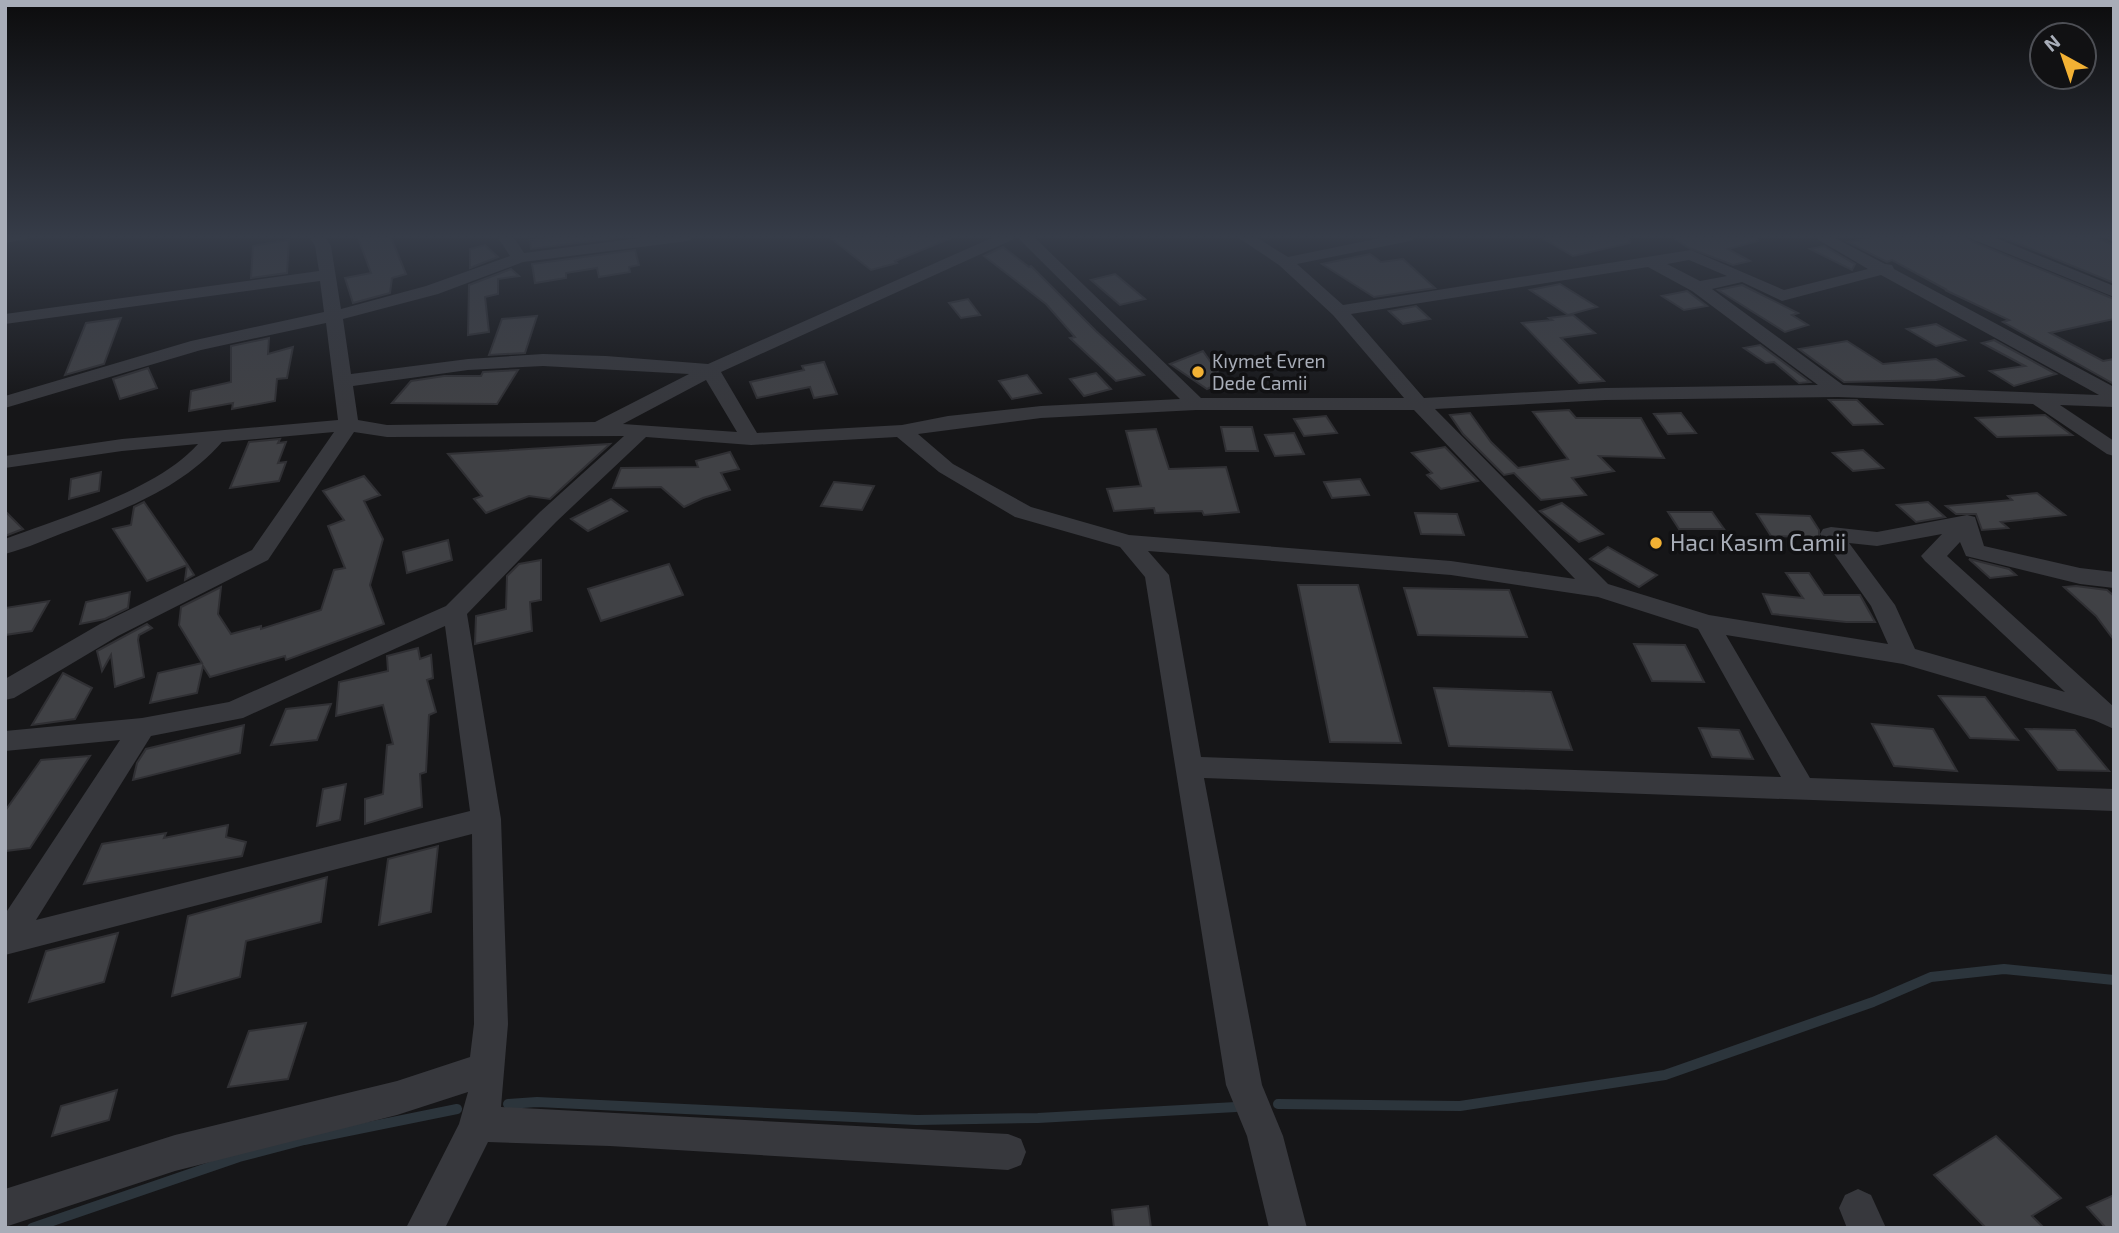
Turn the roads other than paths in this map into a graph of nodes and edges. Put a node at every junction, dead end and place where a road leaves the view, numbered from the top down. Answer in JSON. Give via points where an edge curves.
{"nodes":[{"id":1,"x":192,"y":294,"type":"edge"},
{"id":2,"x":330,"y":294,"type":"edge"},
{"id":3,"x":418,"y":294,"type":"edge"},
{"id":4,"x":880,"y":294,"type":"edge"},
{"id":5,"x":1083,"y":294,"type":"edge"},
{"id":6,"x":1320,"y":294,"type":"edge"},
{"id":7,"x":1450,"y":294,"type":"edge"},
{"id":8,"x":1707,"y":294,"type":"edge"},
{"id":9,"x":1930,"y":294,"type":"edge"},
{"id":10,"x":1339,"y":311,"type":"junction"},
{"id":11,"x":332,"y":315,"type":"junction"},
{"id":12,"x":5,"y":319,"type":"edge"},
{"id":13,"x":710,"y":370,"type":"junction"},
{"id":14,"x":345,"y":381,"type":"junction"},
{"id":15,"x":1838,"y":391,"type":"junction"},
{"id":16,"x":2114,"y":395,"type":"edge"},
{"id":17,"x":2040,"y":400,"type":"junction"},
{"id":18,"x":2114,"y":401,"type":"edge"},
{"id":19,"x":5,"y":402,"type":"edge"},
{"id":20,"x":1196,"y":404,"type":"junction"},
{"id":21,"x":1419,"y":404,"type":"junction"},
{"id":22,"x":349,"y":425,"type":"junction"},
{"id":23,"x":599,"y":428,"type":"junction"},
{"id":24,"x":902,"y":431,"type":"junction"},
{"id":25,"x":639,"y":433,"type":"junction"},
{"id":26,"x":216,"y":437,"type":"junction"},
{"id":27,"x":751,"y":439,"type":"junction"},
{"id":28,"x":2114,"y":450,"type":"edge"},
{"id":29,"x":5,"y":462,"type":"edge"},
{"id":30,"x":1967,"y":522,"type":"junction"},
{"id":31,"x":1128,"y":542,"type":"junction"},
{"id":32,"x":5,"y":547,"type":"edge"},
{"id":33,"x":2114,"y":580,"type":"edge"},
{"id":34,"x":1600,"y":590,"type":"junction"},
{"id":35,"x":455,"y":612,"type":"junction"},
{"id":36,"x":1707,"y":623,"type":"junction"},
{"id":37,"x":1904,"y":655,"type":"junction"},
{"id":38,"x":5,"y":691,"type":"edge"},
{"id":39,"x":2108,"y":716,"type":"edge"},
{"id":40,"x":142,"y":728,"type":"junction"},
{"id":41,"x":5,"y":741,"type":"edge"},
{"id":42,"x":1188,"y":767,"type":"junction"},
{"id":43,"x":1802,"y":789,"type":"junction"},
{"id":44,"x":2114,"y":800,"type":"edge"},
{"id":45,"x":486,"y":819,"type":"junction"},
{"id":46,"x":5,"y":941,"type":"edge"},
{"id":47,"x":487,"y":1078,"type":"junction"},
{"id":48,"x":477,"y":1124,"type":"junction"},
{"id":49,"x":1008,"y":1152,"type":"dead end"},
{"id":50,"x":5,"y":1208,"type":"edge"},
{"id":51,"x":425,"y":1228,"type":"edge"},
{"id":52,"x":1288,"y":1228,"type":"edge"}],
"edges":[{"from":1,"to":12,"type":"street"},
{"from":2,"to":11,"type":"street"},
{"from":3,"to":11,"type":"street"},
{"from":4,"to":13,"type":"street"},
{"from":5,"to":20,"type":"street"},
{"from":6,"to":10,"type":"street"},
{"from":7,"to":10,"type":"street"},
{"from":8,"to":15,"type":"street"},
{"from":9,"to":16,"type":"street"},
{"from":10,"to":21,"type":"street"},
{"from":11,"to":14,"type":"street"},
{"from":11,"to":19,"type":"street","via":[[197,345]]},
{"from":13,"to":14,"type":"street","via":[[543,360]]},
{"from":13,"to":23,"type":"street"},
{"from":13,"to":27,"type":"street"},
{"from":14,"to":22,"type":"street"},
{"from":15,"to":17,"type":"street"},
{"from":15,"to":21,"type":"street","via":[[1605,394]]},
{"from":17,"to":18,"type":"street"},
{"from":17,"to":28,"type":"street"},
{"from":20,"to":21,"type":"street"},
{"from":20,"to":24,"type":"street","via":[[1041,412]]},
{"from":21,"to":34,"type":"street"},
{"from":22,"to":23,"type":"street","via":[[387,431]]},
{"from":22,"to":26,"type":"street"},
{"from":22,"to":38,"type":"street","via":[[260,555],[109,630]]},
{"from":23,"to":25,"type":"street"},
{"from":24,"to":27,"type":"street"},
{"from":24,"to":31,"type":"street","via":[[946,468],[1023,512]]},
{"from":25,"to":27,"type":"street"},
{"from":25,"to":35,"type":"street"},
{"from":26,"to":29,"type":"street"},
{"from":26,"to":32,"type":"street","via":[[207,450],[155,486]]},
{"from":30,"to":33,"type":"street","via":[[1974,551]]},
{"from":30,"to":37,"type":"street","via":[[1877,539],[1831,534],[1885,604]]},
{"from":30,"to":39,"type":"street","via":[[1933,556]]},
{"from":31,"to":34,"type":"street","via":[[1451,568]]},
{"from":31,"to":42,"type":"street","via":[[1157,575]]},
{"from":34,"to":36,"type":"street"},
{"from":35,"to":40,"type":"street","via":[[234,711]]},
{"from":35,"to":45,"type":"street"},
{"from":36,"to":37,"type":"street"},
{"from":36,"to":43,"type":"street"},
{"from":37,"to":39,"type":"street"},
{"from":40,"to":41,"type":"street"},
{"from":40,"to":46,"type":"street"},
{"from":42,"to":43,"type":"street"},
{"from":42,"to":52,"type":"street","via":[[1244,1085],[1265,1136]]},
{"from":43,"to":44,"type":"street"},
{"from":45,"to":46,"type":"street"},
{"from":45,"to":47,"type":"street","via":[[491,1024]]},
{"from":47,"to":48,"type":"street"},
{"from":47,"to":50,"type":"street","via":[[176,1153]]},
{"from":48,"to":49,"type":"street","via":[[597,1126]]},
{"from":48,"to":51,"type":"street"}]}
